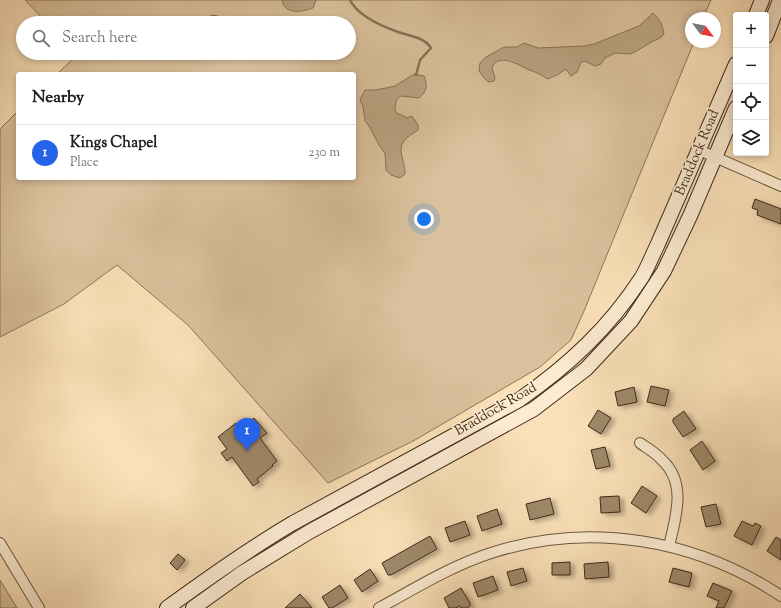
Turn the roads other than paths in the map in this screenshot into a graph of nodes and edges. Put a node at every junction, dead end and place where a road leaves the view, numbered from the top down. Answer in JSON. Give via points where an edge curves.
{"nodes":[{"id":1,"x":762,"y":0,"type":"edge"},
{"id":2,"x":780,"y":0,"type":"edge"},
{"id":3,"x":757,"y":12,"type":"edge"},
{"id":4,"x":769,"y":28,"type":"edge"},
{"id":5,"x":733,"y":71,"type":"edge"},
{"id":6,"x":733,"y":115,"type":"edge"},
{"id":7,"x":699,"y":150,"type":"junction"},
{"id":8,"x":716,"y":157,"type":"junction"},
{"id":9,"x":781,"y":186,"type":"edge"},
{"id":10,"x":640,"y":443,"type":"dead end"},
{"id":11,"x":0,"y":543,"type":"edge"},
{"id":12,"x":668,"y":546,"type":"junction"},
{"id":13,"x":781,"y":596,"type":"edge"},
{"id":14,"x":39,"y":608,"type":"edge"},
{"id":15,"x":167,"y":608,"type":"edge"},
{"id":16,"x":193,"y":608,"type":"edge"},
{"id":17,"x":380,"y":608,"type":"edge"}],
"edges":[{"from":1,"to":3,"type":"main road"},
{"from":2,"to":4,"type":"main road"},
{"from":5,"to":7,"type":"main road","name":"Braddock Road"},
{"from":6,"to":8,"type":"main road","name":"Braddock Road"},
{"from":7,"to":8,"type":"street"},
{"from":7,"to":15,"type":"main road","name":"Braddock Road","via":[[643,275],[617,312],[577,355],[519,400],[264,540]]},
{"from":8,"to":9,"type":"street"},
{"from":8,"to":16,"type":"main road","name":"Braddock Road","via":[[677,247],[651,293],[631,321],[586,369],[534,408],[309,532],[242,573]]},
{"from":10,"to":12,"type":"street","via":[[664,461],[676,483],[678,505]]},
{"from":11,"to":14,"type":"street"},
{"from":12,"to":13,"type":"street","via":[[721,563]]},
{"from":12,"to":17,"type":"street","via":[[638,540],[596,537],[524,544],[459,565]]}]}
